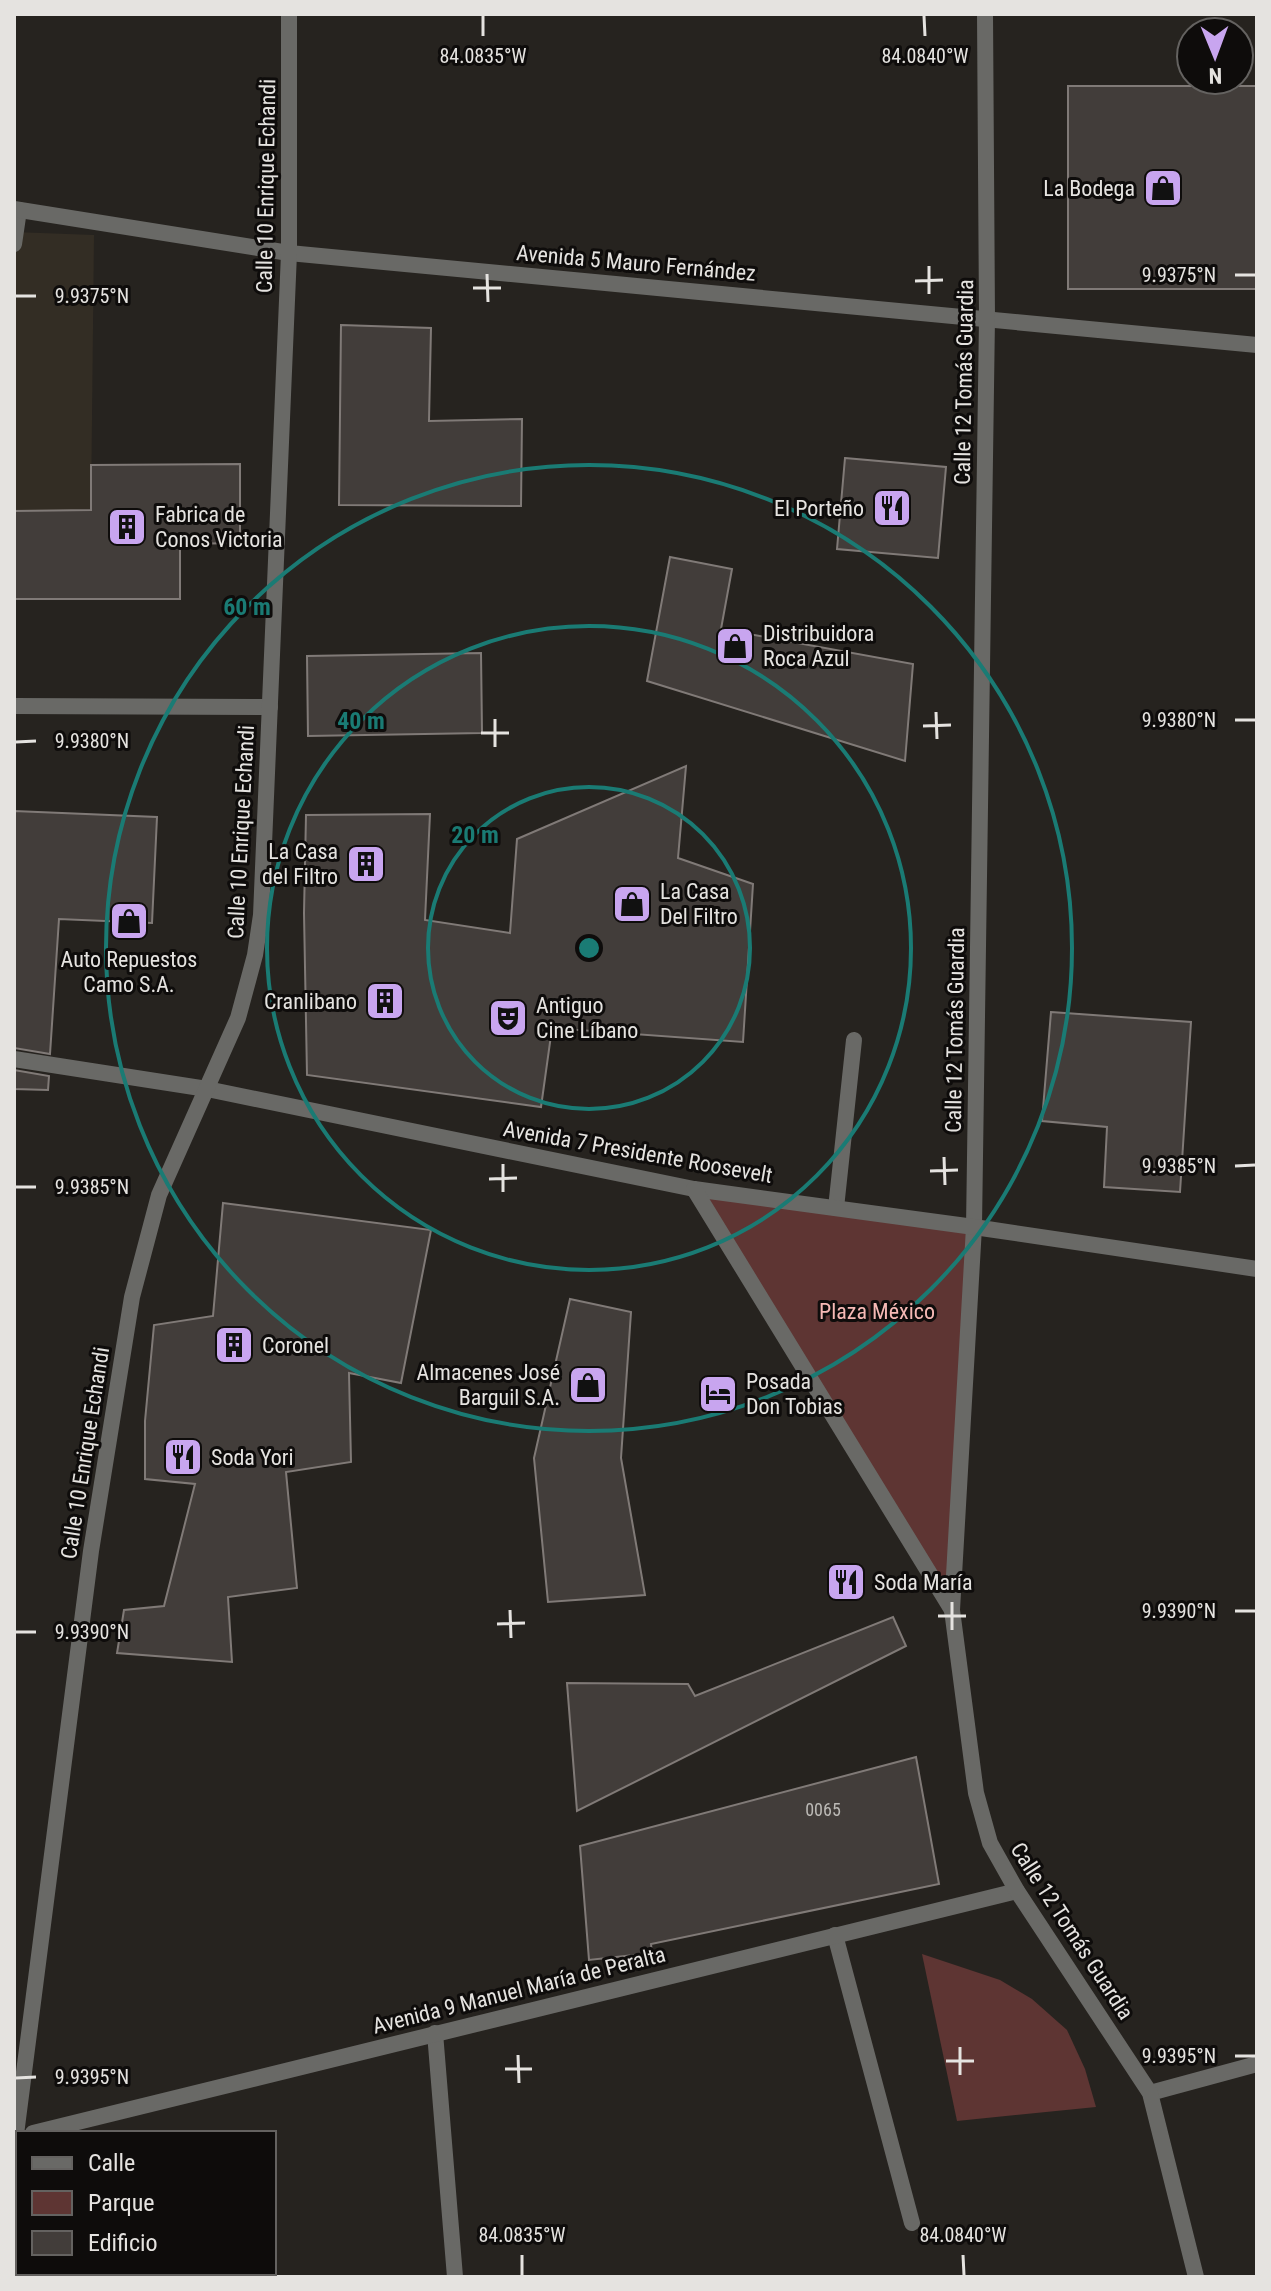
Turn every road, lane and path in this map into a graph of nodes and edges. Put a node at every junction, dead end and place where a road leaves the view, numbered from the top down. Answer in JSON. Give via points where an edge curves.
{"nodes":[{"id":1,"x":289,"y":14,"type":"edge"},
{"id":2,"x":985,"y":14,"type":"edge"},
{"id":3,"x":16,"y":209,"type":"edge"},
{"id":4,"x":14,"y":244,"type":"edge"},
{"id":5,"x":289,"y":253,"type":"junction"},
{"id":6,"x":987,"y":318,"type":"junction"},
{"id":7,"x":1257,"y":345,"type":"edge"},
{"id":8,"x":14,"y":706,"type":"edge"},
{"id":9,"x":270,"y":707,"type":"junction"},
{"id":10,"x":854,"y":1040,"type":"dead end"},
{"id":11,"x":14,"y":1059,"type":"edge"},
{"id":12,"x":207,"y":1089,"type":"junction"},
{"id":13,"x":694,"y":1189,"type":"junction"},
{"id":14,"x":836,"y":1208,"type":"junction"},
{"id":15,"x":974,"y":1227,"type":"junction"},
{"id":16,"x":1257,"y":1269,"type":"edge"},
{"id":17,"x":952,"y":1610,"type":"junction"},
{"id":18,"x":1017,"y":1891,"type":"junction"},
{"id":19,"x":835,"y":1935,"type":"junction"},
{"id":20,"x":435,"y":2033,"type":"junction"},
{"id":21,"x":1257,"y":2064,"type":"edge"},
{"id":22,"x":1150,"y":2093,"type":"junction"},
{"id":23,"x":17,"y":2131,"type":"edge"},
{"id":24,"x":41,"y":2131,"type":"edge"},
{"id":25,"x":912,"y":2223,"type":"dead end"},
{"id":26,"x":455,"y":2277,"type":"edge"},
{"id":27,"x":1196,"y":2277,"type":"edge"}],
"edges":[{"from":1,"to":5,"type":"street","name":"Calle 10 Enrique Echandi"},
{"from":2,"to":6,"type":"street","name":"Calle 12 Tomás Guardia"},
{"from":3,"to":4,"type":"street"},
{"from":3,"to":5,"type":"street","name":"Avenida 5 Mauro Fernández"},
{"from":5,"to":6,"type":"street","name":"Avenida 5 Mauro Fernández"},
{"from":5,"to":9,"type":"street","name":"Calle 10 Enrique Echandi"},
{"from":6,"to":7,"type":"street","name":"Avenida 5 Mauro Fernández"},
{"from":6,"to":15,"type":"street","name":"Calle 12 Tomás Guardia"},
{"from":8,"to":9,"type":"street"},
{"from":9,"to":12,"type":"street","name":"Calle 10 Enrique Echandi","via":[[255,955],[238,1018]]},
{"from":10,"to":14,"type":"street"},
{"from":11,"to":12,"type":"street","name":"Avenida 7 Presidente Roosevelt"},
{"from":12,"to":13,"type":"street","name":"Avenida 7 Presidente Roosevelt"},
{"from":12,"to":23,"type":"street","name":"Calle 10 Enrique Echandi","via":[[159,1195],[132,1297],[91,1551]]},
{"from":13,"to":14,"type":"street","name":"Avenida 7 Presidente Roosevelt"},
{"from":13,"to":17,"type":"street"},
{"from":14,"to":15,"type":"street","name":"Avenida 7 Presidente Roosevelt"},
{"from":15,"to":16,"type":"street","name":"Avenida 7 Presidente Roosevelt"},
{"from":15,"to":17,"type":"street","name":"Calle 12 Tomás Guardia"},
{"from":17,"to":18,"type":"street","name":"Calle 12 Tomás Guardia","via":[[976,1793],[990,1843]]},
{"from":18,"to":19,"type":"street","name":"Avenida 9 Manuel María de Peralta"},
{"from":18,"to":22,"type":"street","name":"Calle 12 Tomás Guardia"},
{"from":19,"to":20,"type":"street","name":"Avenida 9 Manuel María de Peralta"},
{"from":19,"to":25,"type":"street"},
{"from":20,"to":24,"type":"street","name":"Avenida 9 Manuel María de Peralta"},
{"from":20,"to":26,"type":"street"},
{"from":21,"to":22,"type":"street"},
{"from":22,"to":27,"type":"street","name":"Calle 12 Tomás Guardia"}]}
